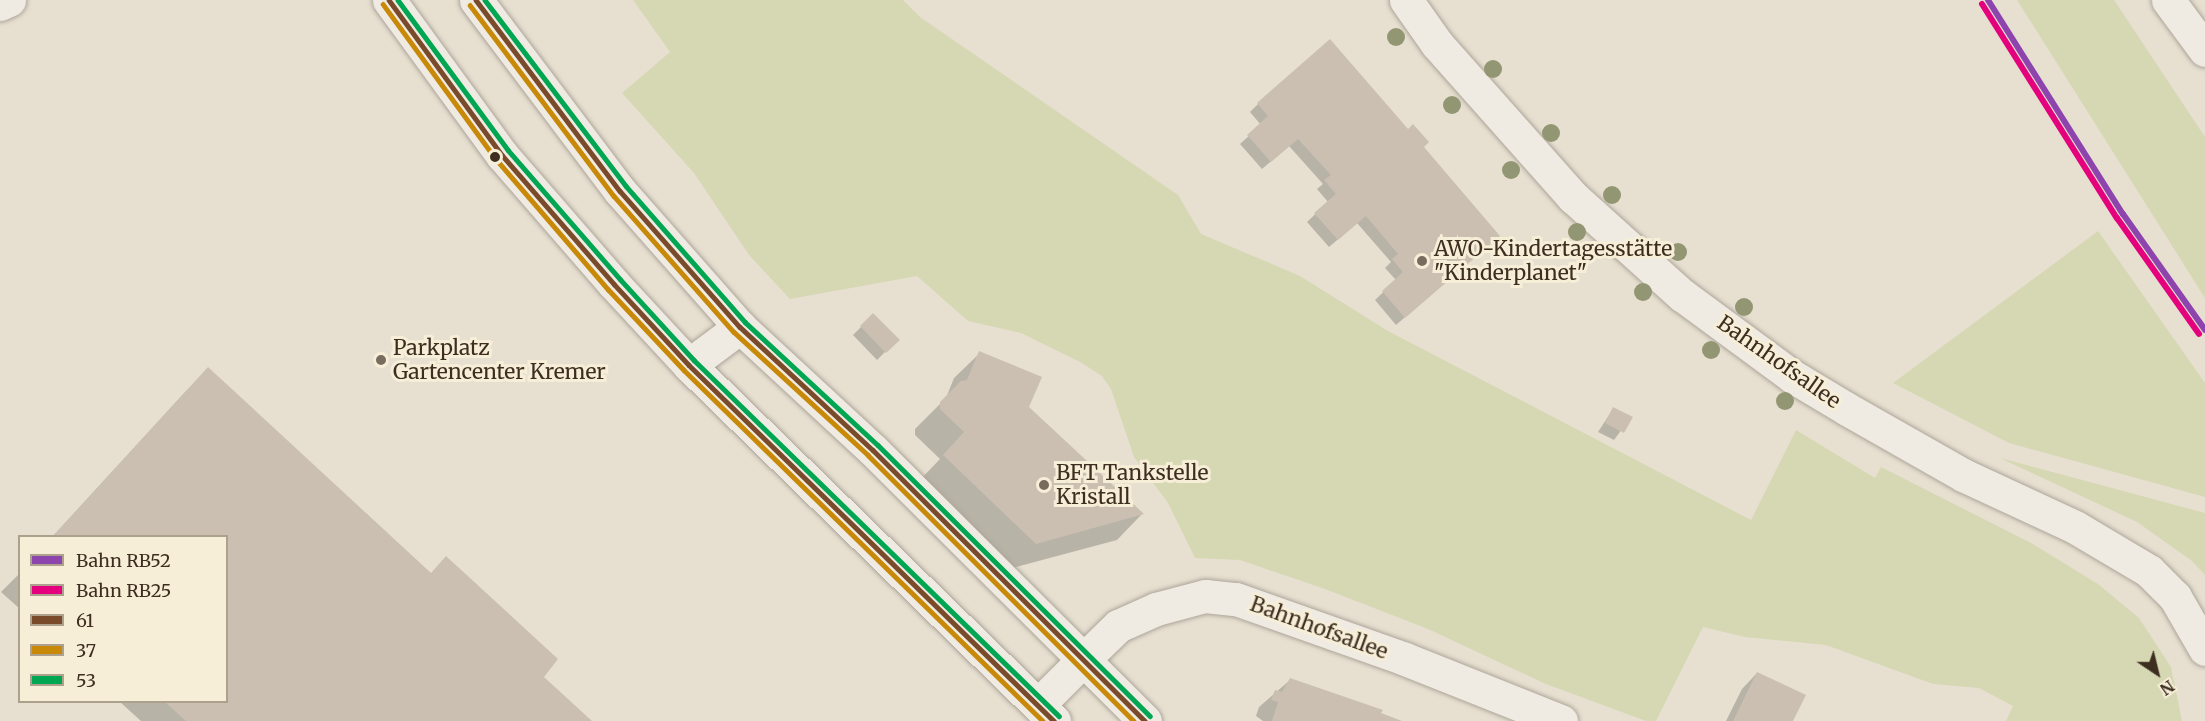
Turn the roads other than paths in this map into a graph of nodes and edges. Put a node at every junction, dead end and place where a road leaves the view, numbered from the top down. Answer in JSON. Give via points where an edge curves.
{"nodes":[{"id":1,"x":9,"y":0,"type":"edge"},
{"id":2,"x":389,"y":0,"type":"edge"},
{"id":3,"x":476,"y":0,"type":"edge"},
{"id":4,"x":1406,"y":0,"type":"edge"},
{"id":5,"x":2168,"y":0,"type":"edge"},
{"id":6,"x":0,"y":4,"type":"edge"},
{"id":7,"x":2205,"y":50,"type":"edge"},
{"id":8,"x":740,"y":327,"type":"junction"},
{"id":9,"x":689,"y":365,"type":"junction"},
{"id":10,"x":2205,"y":649,"type":"edge"},
{"id":11,"x":1083,"y":660,"type":"junction"},
{"id":12,"x":1047,"y":713,"type":"edge"},
{"id":13,"x":1145,"y":721,"type":"edge"},
{"id":14,"x":1561,"y":721,"type":"edge"}],
"edges":[{"from":1,"to":6,"type":"main road"},
{"from":2,"to":9,"type":"main road","via":[[502,155]]},
{"from":3,"to":8,"type":"main road","via":[[620,191]]},
{"from":4,"to":10,"type":"main road","name":"Bahnhofsallee","via":[[1437,44],[1573,197],[1682,295],[1792,376],[1847,410],[1963,475],[2075,527],[2149,571],[2175,597]]},
{"from":5,"to":7,"type":"main road"},
{"from":8,"to":9,"type":"main road"},
{"from":8,"to":11,"type":"main road","via":[[873,450]]},
{"from":9,"to":12,"type":"main road"},
{"from":11,"to":12,"type":"main road","name":"Bahnhofsallee"},
{"from":11,"to":13,"type":"main road"},
{"from":11,"to":14,"type":"main road","name":"Bahnhofsallee","via":[[1118,626],[1156,609],[1205,596],[1236,598]]}]}
